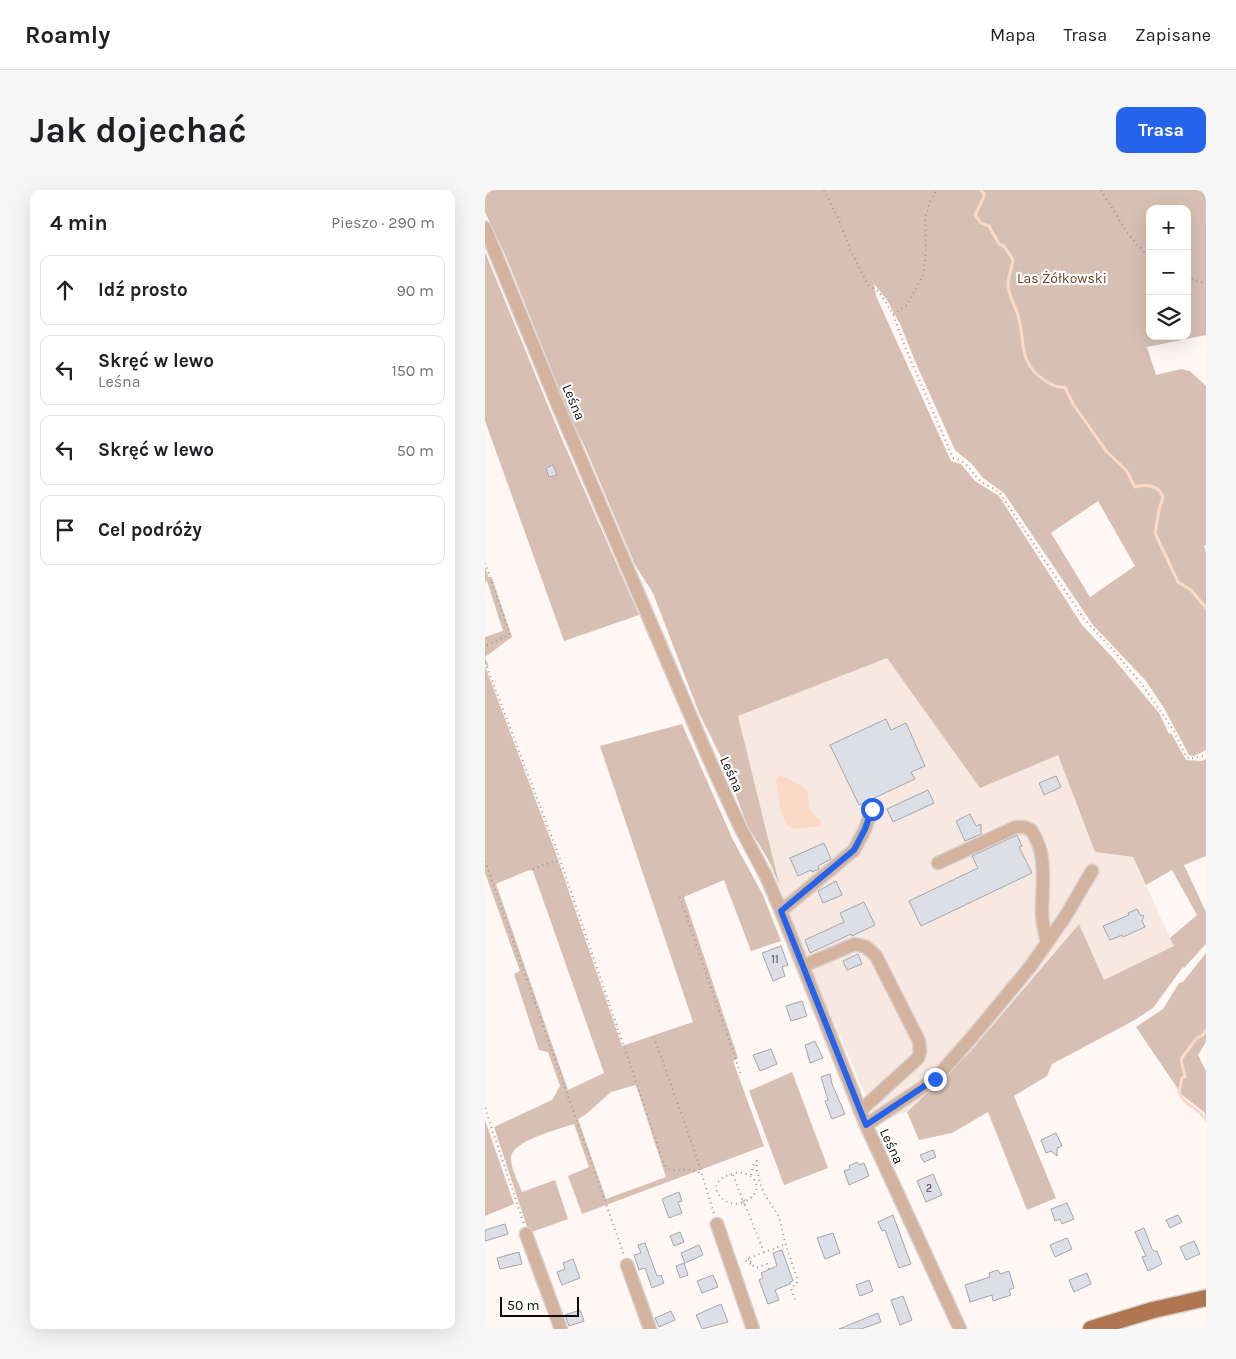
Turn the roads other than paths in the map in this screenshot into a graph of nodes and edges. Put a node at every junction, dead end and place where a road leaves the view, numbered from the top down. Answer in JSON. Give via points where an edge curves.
{"nodes":[{"id":1,"x":485,"y":228,"type":"edge"},
{"id":2,"x":872,"y":809,"type":"dead end"},
{"id":3,"x":938,"y":863,"type":"dead end"},
{"id":4,"x":1092,"y":871,"type":"dead end"},
{"id":5,"x":781,"y":911,"type":"junction"},
{"id":6,"x":1047,"y":943,"type":"junction"},
{"id":7,"x":803,"y":966,"type":"junction"},
{"id":8,"x":860,"y":1111,"type":"junction"},
{"id":9,"x":866,"y":1125,"type":"junction"},
{"id":10,"x":717,"y":1224,"type":"road end"},
{"id":11,"x":526,"y":1234,"type":"road end"},
{"id":12,"x":627,"y":1265,"type":"road end"},
{"id":13,"x":1206,"y":1298,"type":"edge"},
{"id":14,"x":561,"y":1329,"type":"edge"},
{"id":15,"x":650,"y":1329,"type":"edge"},
{"id":16,"x":753,"y":1329,"type":"edge"},
{"id":17,"x":960,"y":1329,"type":"edge"},
{"id":18,"x":1091,"y":1329,"type":"edge"}],
"edges":[{"from":1,"to":5,"type":"street","name":"Leśna","via":[[709,759]]},
{"from":2,"to":5,"type":"street","via":[[854,850]]},
{"from":3,"to":6,"type":"street","via":[[1016,827],[1031,830],[1043,862],[1042,915]]},
{"from":4,"to":6,"type":"street"},
{"from":5,"to":7,"type":"street","name":"Leśna"},
{"from":6,"to":9,"type":"street","via":[[935,1079]]},
{"from":7,"to":8,"type":"street","name":"Leśna"},
{"from":7,"to":8,"type":"street","via":[[855,944],[865,946],[883,966],[919,1041],[918,1058]]},
{"from":8,"to":9,"type":"street","name":"Leśna"},
{"from":9,"to":17,"type":"street","name":"Leśna"},
{"from":10,"to":16,"type":"street"},
{"from":11,"to":14,"type":"street"},
{"from":12,"to":15,"type":"street"},
{"from":13,"to":18,"type":"main road"}]}
